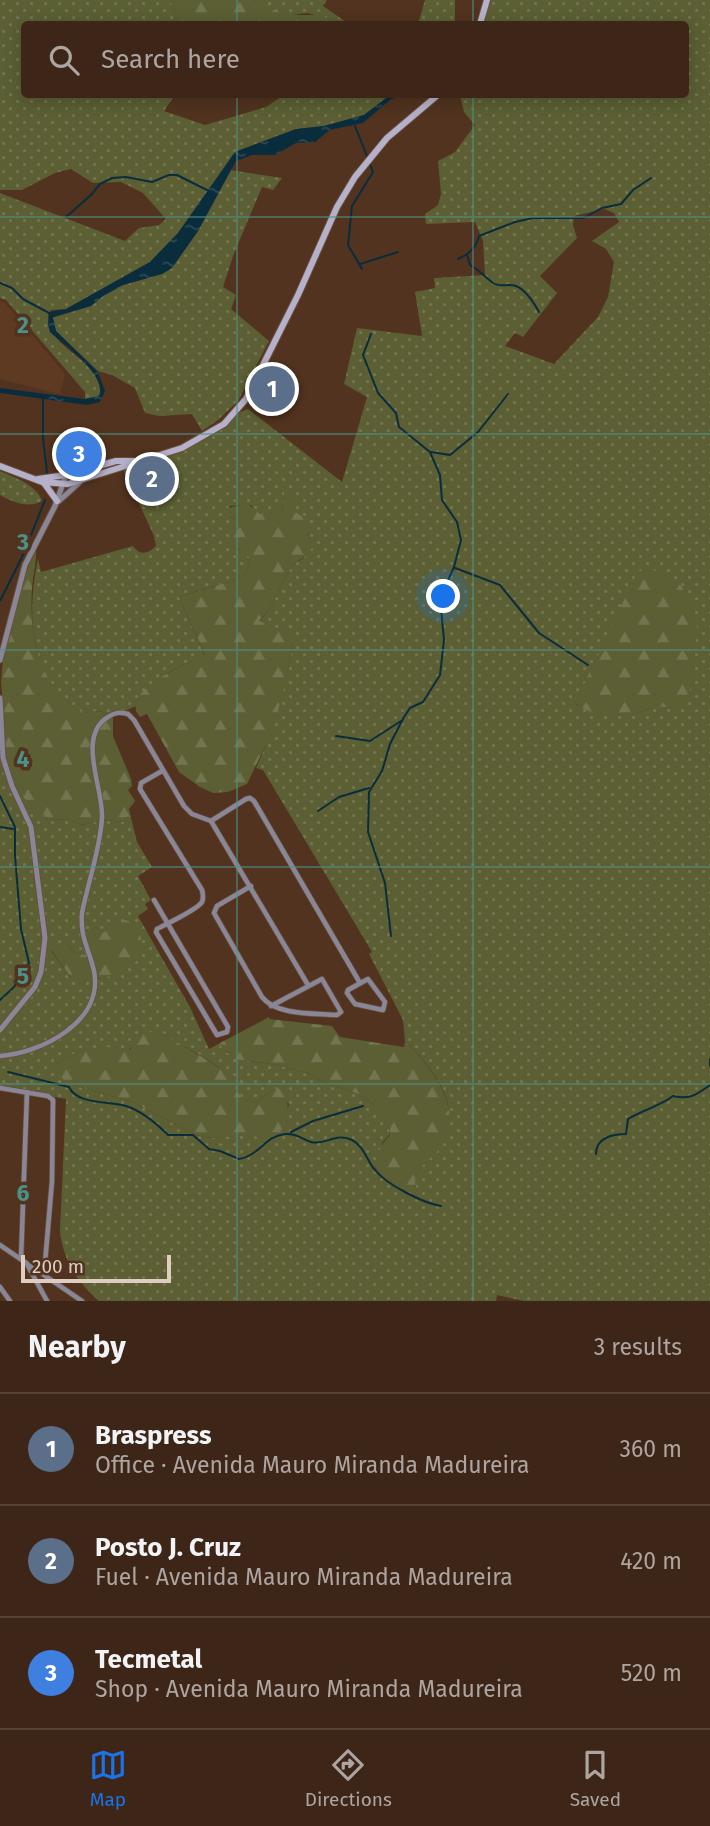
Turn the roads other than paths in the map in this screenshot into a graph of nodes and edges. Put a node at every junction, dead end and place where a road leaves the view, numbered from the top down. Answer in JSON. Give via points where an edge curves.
{"nodes":[{"id":1,"x":487,"y":0,"type":"edge"},
{"id":2,"x":481,"y":21,"type":"edge"},
{"id":3,"x":434,"y":98,"type":"edge"},
{"id":4,"x":134,"y":461,"type":"junction"},
{"id":5,"x":0,"y":466,"type":"edge"},
{"id":6,"x":66,"y":475,"type":"junction"},
{"id":7,"x":84,"y":479,"type":"junction"},
{"id":8,"x":39,"y":481,"type":"junction"},
{"id":9,"x":64,"y":484,"type":"junction"},
{"id":10,"x":56,"y":503,"type":"junction"},
{"id":11,"x":0,"y":660,"type":"edge"},
{"id":12,"x":0,"y":698,"type":"edge"},
{"id":13,"x":162,"y":771,"type":"junction"},
{"id":14,"x":211,"y":821,"type":"junction"},
{"id":15,"x":251,"y":886,"type":"junction"},
{"id":16,"x":154,"y":900,"type":"dead end"},
{"id":17,"x":167,"y":923,"type":"junction"},
{"id":18,"x":360,"y":983,"type":"junction"},
{"id":19,"x":308,"y":985,"type":"junction"},
{"id":20,"x":271,"y":1006,"type":"junction"},
{"id":21,"x":0,"y":1030,"type":"edge"},
{"id":22,"x":0,"y":1056,"type":"edge"},
{"id":23,"x":0,"y":1087,"type":"edge"},
{"id":24,"x":27,"y":1092,"type":"junction"},
{"id":25,"x":0,"y":1245,"type":"edge"},
{"id":26,"x":21,"y":1259,"type":"junction"},
{"id":27,"x":27,"y":1265,"type":"junction"},
{"id":28,"x":44,"y":1275,"type":"junction"},
{"id":29,"x":0,"y":1287,"type":"edge"},
{"id":30,"x":10,"y":1301,"type":"edge"},
{"id":31,"x":47,"y":1301,"type":"edge"},
{"id":32,"x":82,"y":1301,"type":"edge"}],
"edges":[{"from":1,"to":2,"type":"main road"},
{"from":3,"to":4,"type":"main road","via":[[387,138],[355,177],[270,354],[236,412],[182,448]]},
{"from":4,"to":6,"type":"main road","via":[[106,463]]},
{"from":4,"to":7,"type":"main road"},
{"from":5,"to":8,"type":"main road"},
{"from":6,"to":8,"type":"main road"},
{"from":6,"to":9,"type":"street"},
{"from":7,"to":9,"type":"main road"},
{"from":7,"to":10,"type":"street"},
{"from":8,"to":9,"type":"main road"},
{"from":8,"to":10,"type":"main road"},
{"from":9,"to":10,"type":"street"},
{"from":10,"to":11,"type":"street","via":[[27,557]]},
{"from":12,"to":21,"type":"street","via":[[3,758],[32,827],[45,938],[35,986]]},
{"from":13,"to":14,"type":"street","via":[[184,806]]},
{"from":13,"to":17,"type":"street","via":[[141,783],[140,789],[203,896],[200,904]]},
{"from":13,"to":22,"type":"street","via":[[128,714],[114,713],[104,719],[92,749],[102,817],[81,929],[94,972],[91,999],[85,1013],[58,1037],[26,1052]]},
{"from":14,"to":15,"type":"street"},
{"from":14,"to":18,"type":"street","via":[[246,799],[254,801]]},
{"from":15,"to":19,"type":"street"},
{"from":15,"to":20,"type":"street","via":[[217,906],[214,913]]},
{"from":16,"to":17,"type":"street"},
{"from":17,"to":17,"type":"street","via":[[228,1027],[227,1032],[216,1035],[156,932]]},
{"from":18,"to":18,"type":"street","via":[[372,982],[385,1009],[352,1002],[347,991]]},
{"from":19,"to":20,"type":"street"},
{"from":19,"to":20,"type":"street","via":[[324,981],[340,1014]]},
{"from":23,"to":24,"type":"street"},
{"from":24,"to":26,"type":"street"},
{"from":24,"to":28,"type":"street","via":[[53,1100]]},
{"from":25,"to":26,"type":"street"},
{"from":26,"to":27,"type":"street"},
{"from":27,"to":28,"type":"street"},
{"from":27,"to":31,"type":"street"},
{"from":28,"to":32,"type":"street"},
{"from":29,"to":30,"type":"street"}]}
